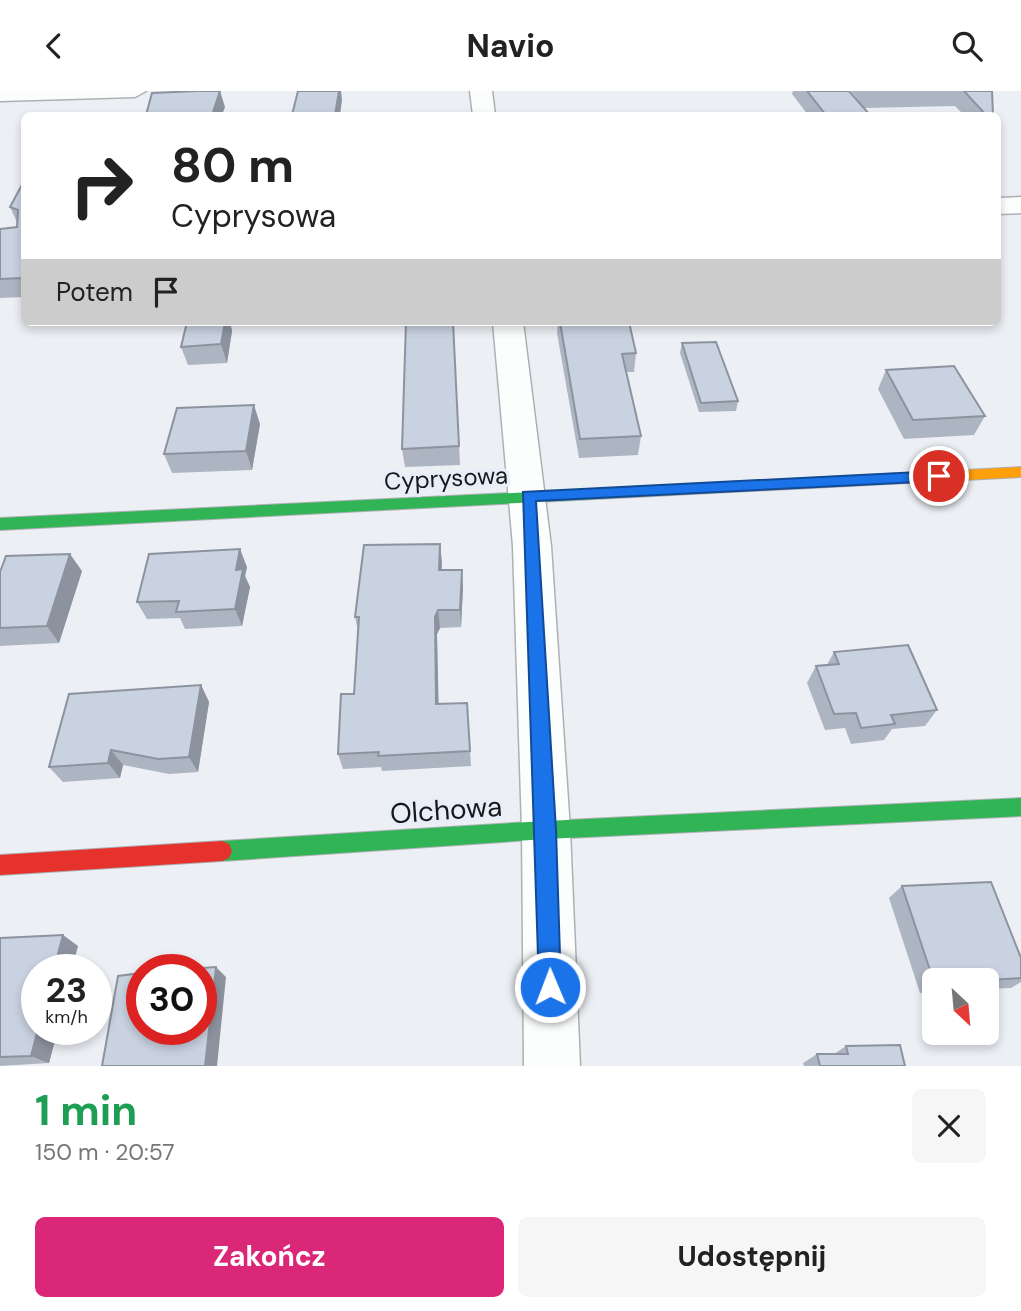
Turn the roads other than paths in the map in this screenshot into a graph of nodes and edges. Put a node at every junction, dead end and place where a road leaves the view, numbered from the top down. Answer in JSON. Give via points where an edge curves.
{"nodes":[{"id":1,"x":135,"y":91,"type":"edge"},
{"id":2,"x":481,"y":91,"type":"edge"},
{"id":3,"x":0,"y":95,"type":"edge"},
{"id":4,"x":484,"y":112,"type":"edge"},
{"id":5,"x":1021,"y":205,"type":"edge"},
{"id":6,"x":1001,"y":206,"type":"edge"},
{"id":7,"x":508,"y":326,"type":"edge"},
{"id":8,"x":1021,"y":472,"type":"edge"},
{"id":9,"x":528,"y":496,"type":"junction"},
{"id":10,"x":0,"y":524,"type":"edge"},
{"id":11,"x":1021,"y":807,"type":"edge"},
{"id":12,"x":546,"y":830,"type":"junction"},
{"id":13,"x":0,"y":865,"type":"edge"},
{"id":14,"x":552,"y":1066,"type":"edge"}],
"edges":[{"from":1,"to":3,"type":"street"},
{"from":2,"to":4,"type":"street"},
{"from":5,"to":6,"type":"street"},
{"from":7,"to":9,"type":"street"},
{"from":8,"to":9,"type":"street","name":"Cyprysowa"},
{"from":9,"to":10,"type":"street","name":"Cyprysowa"},
{"from":9,"to":12,"type":"street"},
{"from":11,"to":12,"type":"street","name":"Olchowa"},
{"from":12,"to":13,"type":"street","name":"Olchowa"},
{"from":12,"to":14,"type":"street"}]}
